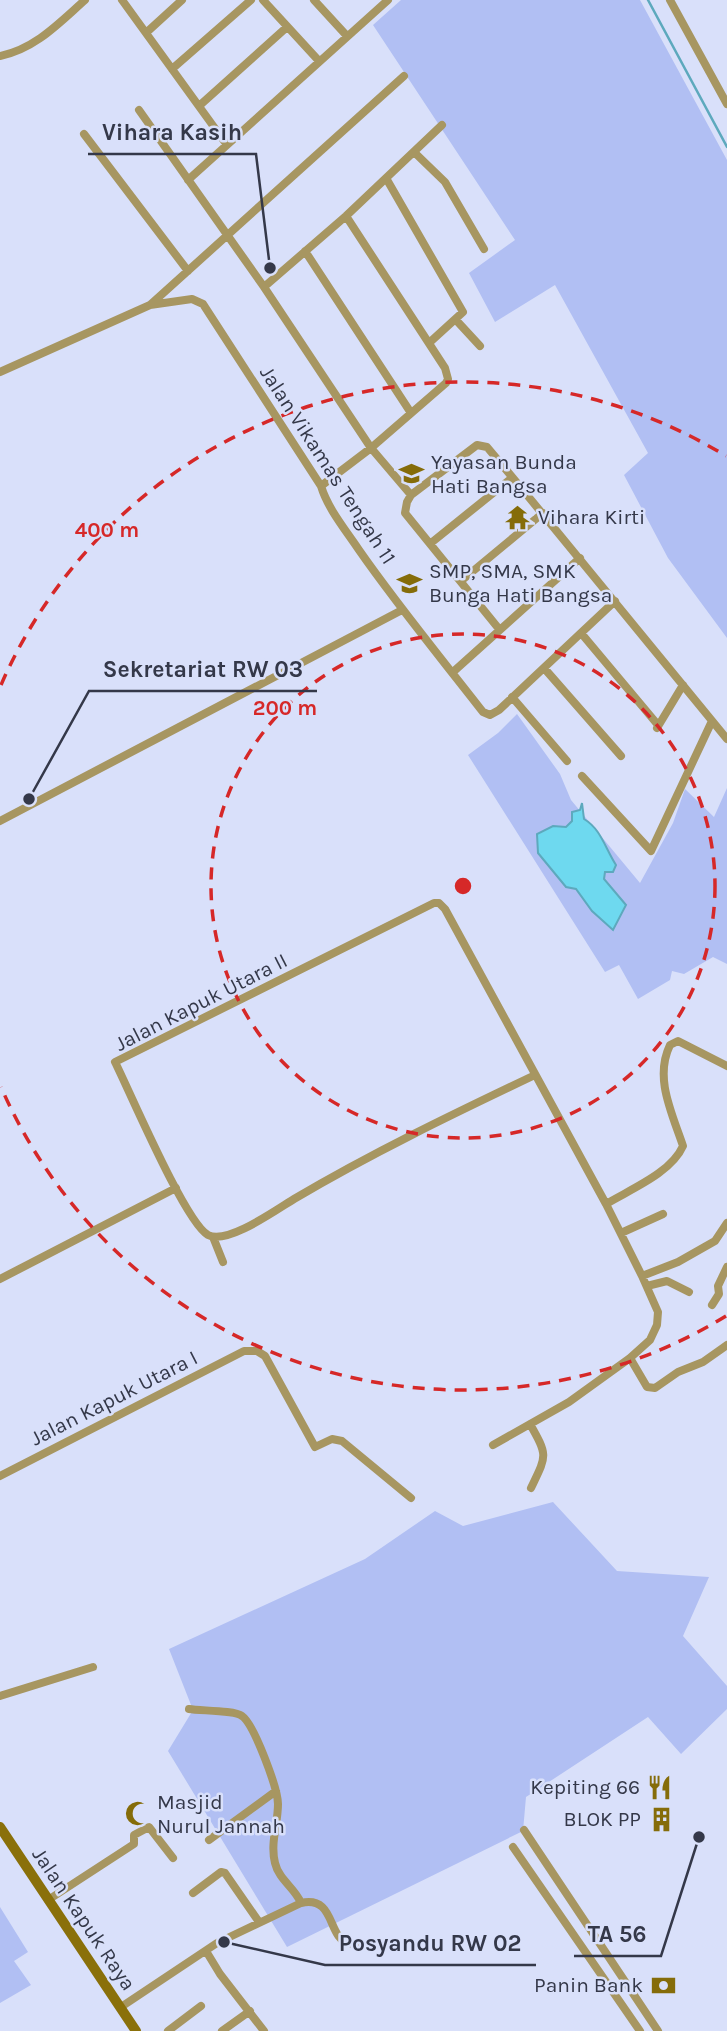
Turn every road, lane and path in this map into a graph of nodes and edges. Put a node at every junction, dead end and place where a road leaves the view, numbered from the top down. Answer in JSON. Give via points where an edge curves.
{"nodes":[{"id":1,"x":85,"y":0,"type":"edge"},
{"id":2,"x":122,"y":0,"type":"edge"},
{"id":3,"x":182,"y":0,"type":"edge"},
{"id":4,"x":251,"y":0,"type":"edge"},
{"id":5,"x":263,"y":0,"type":"edge"},
{"id":6,"x":314,"y":0,"type":"edge"},
{"id":7,"x":670,"y":0,"type":"edge"},
{"id":8,"x":385,"y":1,"type":"edge"},
{"id":9,"x":287,"y":27,"type":"junction"},
{"id":10,"x":146,"y":32,"type":"junction"},
{"id":11,"x":347,"y":36,"type":"junction"},
{"id":12,"x":0,"y":56,"type":"edge"},
{"id":13,"x":319,"y":61,"type":"junction"},
{"id":14,"x":172,"y":69,"type":"junction"},
{"id":15,"x":404,"y":76,"type":"dead end"},
{"id":16,"x":727,"y":104,"type":"edge"},
{"id":17,"x":199,"y":106,"type":"junction"},
{"id":18,"x":139,"y":110,"type":"dead end"},
{"id":19,"x":442,"y":125,"type":"dead end"},
{"id":20,"x":85,"y":134,"type":"dead end"},
{"id":21,"x":227,"y":145,"type":"junction"},
{"id":22,"x":414,"y":152,"type":"junction"},
{"id":23,"x":386,"y":178,"type":"junction"},
{"id":24,"x":188,"y":180,"type":"junction"},
{"id":25,"x":346,"y":216,"type":"junction"},
{"id":26,"x":228,"y":236,"type":"junction"},
{"id":27,"x":484,"y":249,"type":"dead end"},
{"id":28,"x":305,"y":251,"type":"junction"},
{"id":29,"x":188,"y":271,"type":"junction"},
{"id":30,"x":264,"y":287,"type":"junction"},
{"id":31,"x":150,"y":305,"type":"junction"},
{"id":32,"x":456,"y":320,"type":"junction"},
{"id":33,"x":429,"y":343,"type":"junction"},
{"id":34,"x":480,"y":346,"type":"dead end"},
{"id":35,"x":0,"y":372,"type":"edge"},
{"id":36,"x":411,"y":412,"type":"junction"},
{"id":37,"x":371,"y":448,"type":"junction"},
{"id":38,"x":320,"y":486,"type":"junction"},
{"id":39,"x":518,"y":490,"type":"dead end"},
{"id":40,"x":411,"y":495,"type":"junction"},
{"id":41,"x":543,"y":513,"type":"junction"},
{"id":42,"x":431,"y":543,"type":"junction"},
{"id":43,"x":580,"y":558,"type":"junction"},
{"id":44,"x":461,"y":581,"type":"junction"},
{"id":45,"x":615,"y":601,"type":"junction"},
{"id":46,"x":402,"y":610,"type":"junction"},
{"id":47,"x":499,"y":629,"type":"junction"},
{"id":48,"x":581,"y":633,"type":"junction"},
{"id":49,"x":544,"y":668,"type":"junction"},
{"id":50,"x":453,"y":672,"type":"junction"},
{"id":51,"x":683,"y":685,"type":"junction"},
{"id":52,"x":512,"y":697,"type":"junction"},
{"id":53,"x":712,"y":721,"type":"junction"},
{"id":54,"x":727,"y":739,"type":"edge"},
{"id":55,"x":621,"y":756,"type":"dead end"},
{"id":56,"x":567,"y":761,"type":"dead end"},
{"id":57,"x":582,"y":776,"type":"dead end"},
{"id":58,"x":0,"y":821,"type":"edge"},
{"id":59,"x":727,"y":1066,"type":"edge"},
{"id":60,"x":535,"y":1075,"type":"junction"},
{"id":61,"x":172,"y":1190,"type":"junction"},
{"id":62,"x":606,"y":1204,"type":"junction"},
{"id":63,"x":663,"y":1214,"type":"dead end"},
{"id":64,"x":725,"y":1226,"type":"edge"},
{"id":65,"x":621,"y":1233,"type":"junction"},
{"id":66,"x":213,"y":1237,"type":"junction"},
{"id":67,"x":223,"y":1262,"type":"dead end"},
{"id":68,"x":727,"y":1267,"type":"edge"},
{"id":69,"x":642,"y":1276,"type":"junction"},
{"id":70,"x":0,"y":1279,"type":"edge"},
{"id":71,"x":647,"y":1286,"type":"junction"},
{"id":72,"x":689,"y":1292,"type":"dead end"},
{"id":73,"x":712,"y":1305,"type":"dead end"},
{"id":74,"x":727,"y":1345,"type":"edge"},
{"id":75,"x":630,"y":1358,"type":"junction"},
{"id":76,"x":530,"y":1424,"type":"junction"},
{"id":77,"x":493,"y":1445,"type":"dead end"},
{"id":78,"x":0,"y":1476,"type":"edge"},
{"id":79,"x":531,"y":1488,"type":"dead end"},
{"id":80,"x":411,"y":1498,"type":"dead end"},
{"id":81,"x":93,"y":1667,"type":"dead end"},
{"id":82,"x":0,"y":1696,"type":"edge"},
{"id":83,"x":188,"y":1709,"type":"dead end"},
{"id":84,"x":276,"y":1791,"type":"junction"},
{"id":85,"x":524,"y":1830,"type":"dead end"},
{"id":86,"x":1,"y":1833,"type":"edge"},
{"id":87,"x":209,"y":1840,"type":"dead end"},
{"id":88,"x":513,"y":1847,"type":"dead end"},
{"id":89,"x":173,"y":1858,"type":"dead end"},
{"id":90,"x":192,"y":1893,"type":"dead end"},
{"id":91,"x":48,"y":1900,"type":"junction"},
{"id":92,"x":301,"y":1903,"type":"junction"},
{"id":93,"x":259,"y":1922,"type":"junction"},
{"id":94,"x":360,"y":1943,"type":"dead end"},
{"id":95,"x":206,"y":1951,"type":"junction"},
{"id":96,"x":201,"y":2006,"type":"dead end"},
{"id":97,"x":121,"y":2007,"type":"junction"},
{"id":98,"x":250,"y":2011,"type":"junction"},
{"id":99,"x":136,"y":2031,"type":"edge"},
{"id":100,"x":168,"y":2031,"type":"edge"},
{"id":101,"x":222,"y":2031,"type":"edge"},
{"id":102,"x":264,"y":2031,"type":"edge"},
{"id":103,"x":640,"y":2031,"type":"edge"},
{"id":104,"x":658,"y":2031,"type":"edge"}],
"edges":[{"from":1,"to":12,"type":"street","via":[[40,39]]},
{"from":2,"to":10,"type":"street"},
{"from":3,"to":10,"type":"street"},
{"from":4,"to":14,"type":"street"},
{"from":5,"to":9,"type":"street"},
{"from":6,"to":11,"type":"street"},
{"from":7,"to":16,"type":"street"},
{"from":8,"to":11,"type":"street"},
{"from":9,"to":13,"type":"street"},
{"from":9,"to":17,"type":"street"},
{"from":10,"to":14,"type":"street"},
{"from":11,"to":13,"type":"street"},
{"from":13,"to":21,"type":"street"},
{"from":14,"to":17,"type":"street"},
{"from":15,"to":26,"type":"street"},
{"from":17,"to":21,"type":"street"},
{"from":18,"to":24,"type":"street"},
{"from":19,"to":22,"type":"street"},
{"from":20,"to":29,"type":"street"},
{"from":21,"to":24,"type":"street"},
{"from":22,"to":23,"type":"street"},
{"from":22,"to":27,"type":"street","via":[[445,182]]},
{"from":23,"to":25,"type":"street"},
{"from":23,"to":32,"type":"street","via":[[462,309]]},
{"from":24,"to":26,"type":"street"},
{"from":25,"to":28,"type":"street"},
{"from":25,"to":33,"type":"street"},
{"from":26,"to":29,"type":"street"},
{"from":26,"to":30,"type":"street"},
{"from":28,"to":30,"type":"street"},
{"from":28,"to":36,"type":"street"},
{"from":29,"to":31,"type":"street"},
{"from":30,"to":37,"type":"street"},
{"from":31,"to":35,"type":"street"},
{"from":31,"to":38,"type":"street","name":"Jalan Vikamas Tengah 11","via":[[192,299],[203,303]]},
{"from":32,"to":33,"type":"street"},
{"from":32,"to":34,"type":"street"},
{"from":33,"to":36,"type":"street","via":[[448,379]]},
{"from":36,"to":37,"type":"street"},
{"from":37,"to":38,"type":"street"},
{"from":37,"to":40,"type":"street"},
{"from":38,"to":46,"type":"street","name":"Jalan Vikamas Tengah 11"},
{"from":39,"to":42,"type":"street","via":[[508,481]]},
{"from":40,"to":41,"type":"street","via":[[482,445]]},
{"from":40,"to":42,"type":"street","via":[[405,513]]},
{"from":41,"to":43,"type":"street"},
{"from":41,"to":44,"type":"street"},
{"from":42,"to":44,"type":"street"},
{"from":43,"to":45,"type":"street"},
{"from":43,"to":47,"type":"street"},
{"from":44,"to":47,"type":"street"},
{"from":45,"to":48,"type":"street","name":"Jalan Vikamas Tengah 11"},
{"from":45,"to":51,"type":"street"},
{"from":46,"to":50,"type":"street","name":"Jalan Vikamas Tengah 11"},
{"from":46,"to":58,"type":"street"},
{"from":47,"to":50,"type":"street"},
{"from":48,"to":49,"type":"street","name":"Jalan Vikamas Tengah 11"},
{"from":48,"to":51,"type":"street","via":[[658,727]]},
{"from":49,"to":52,"type":"street","name":"Jalan Vikamas Tengah 11"},
{"from":49,"to":55,"type":"street"},
{"from":50,"to":52,"type":"street","name":"Jalan Vikamas Tengah 11","via":[[490,715]]},
{"from":51,"to":53,"type":"street"},
{"from":52,"to":56,"type":"street"},
{"from":53,"to":54,"type":"street"},
{"from":53,"to":57,"type":"street","via":[[651,851]]},
{"from":59,"to":62,"type":"street","via":[[678,1041],[670,1045],[662,1074],[683,1146],[659,1172]]},
{"from":60,"to":61,"type":"street","name":"Jalan Kapuk Utara II","via":[[445,909],[434,903],[115,1062]]},
{"from":60,"to":62,"type":"street","name":"Jalan Kapuk Utara II"},
{"from":60,"to":66,"type":"street","via":[[352,1165],[255,1222],[227,1236]]},
{"from":61,"to":66,"type":"street","name":"Jalan Kapuk Utara II","via":[[195,1222]]},
{"from":61,"to":70,"type":"street"},
{"from":62,"to":65,"type":"street","name":"Jalan Kapuk Utara II"},
{"from":63,"to":65,"type":"street"},
{"from":64,"to":69,"type":"street","via":[[715,1241]]},
{"from":65,"to":69,"type":"street","name":"Jalan Kapuk Utara II"},
{"from":66,"to":67,"type":"street"},
{"from":68,"to":73,"type":"street"},
{"from":69,"to":71,"type":"street","name":"Jalan Kapuk Utara II"},
{"from":71,"to":72,"type":"street","via":[[667,1281]]},
{"from":71,"to":75,"type":"street","name":"Jalan Kapuk Utara II","via":[[656,1305],[657,1325],[650,1340]]},
{"from":74,"to":75,"type":"street","via":[[654,1388],[648,1387]]},
{"from":75,"to":76,"type":"street"},
{"from":76,"to":77,"type":"street"},
{"from":76,"to":79,"type":"street","via":[[545,1454]]},
{"from":78,"to":80,"type":"street","name":"Jalan Kapuk Utara I","via":[[248,1350],[265,1356],[315,1447],[332,1439],[342,1441]]},
{"from":81,"to":82,"type":"street"},
{"from":83,"to":84,"type":"street","via":[[243,1716]]},
{"from":84,"to":87,"type":"street"},
{"from":84,"to":92,"type":"street","via":[[275,1864]]},
{"from":85,"to":104,"type":"street"},
{"from":86,"to":91,"type":"main road","name":"Jalan Kapuk Raya"},
{"from":88,"to":103,"type":"street"},
{"from":89,"to":91,"type":"street","via":[[149,1827],[134,1835],[134,1844]]},
{"from":90,"to":93,"type":"street","via":[[225,1873]]},
{"from":91,"to":97,"type":"main road","name":"Jalan Kapuk Raya"},
{"from":92,"to":93,"type":"street"},
{"from":92,"to":94,"type":"street","via":[[318,1903],[342,1940]]},
{"from":93,"to":95,"type":"street"},
{"from":95,"to":97,"type":"street"},
{"from":95,"to":98,"type":"street"},
{"from":96,"to":100,"type":"street"},
{"from":97,"to":99,"type":"main road","name":"Jalan Kapuk Raya"},
{"from":98,"to":101,"type":"street"},
{"from":98,"to":102,"type":"street"}]}
